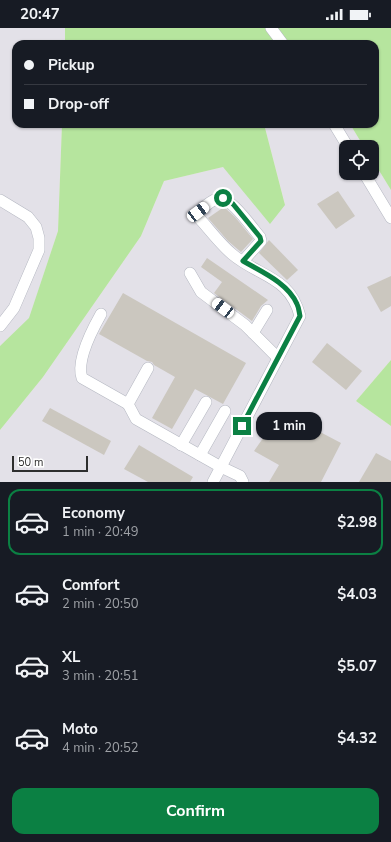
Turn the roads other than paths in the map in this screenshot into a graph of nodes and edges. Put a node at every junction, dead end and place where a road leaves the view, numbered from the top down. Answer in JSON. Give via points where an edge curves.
{"nodes":[{"id":1,"x":271,"y":28,"type":"edge"},
{"id":2,"x":280,"y":40,"type":"edge"},
{"id":3,"x":336,"y":128,"type":"edge"},
{"id":4,"x":344,"y":140,"type":"edge"},
{"id":5,"x":368,"y":180,"type":"edge"},
{"id":6,"x":0,"y":200,"type":"edge"},
{"id":7,"x":391,"y":218,"type":"edge"},
{"id":8,"x":243,"y":261,"type":"junction"},
{"id":9,"x":190,"y":272,"type":"dead end"},
{"id":10,"x":267,"y":310,"type":"dead end"},
{"id":11,"x":100,"y":314,"type":"dead end"},
{"id":12,"x":0,"y":326,"type":"edge"},
{"id":13,"x":253,"y":333,"type":"junction"},
{"id":14,"x":278,"y":358,"type":"junction"},
{"id":15,"x":148,"y":368,"type":"dead end"},
{"id":16,"x":206,"y":402,"type":"dead end"},
{"id":17,"x":128,"y":404,"type":"junction"},
{"id":18,"x":225,"y":410,"type":"dead end"},
{"id":19,"x":181,"y":445,"type":"junction"},
{"id":20,"x":200,"y":455,"type":"junction"},
{"id":21,"x":221,"y":467,"type":"junction"},
{"id":22,"x":212,"y":482,"type":"edge"},
{"id":23,"x":243,"y":482,"type":"edge"}],
"edges":[{"from":1,"to":2,"type":"street"},
{"from":3,"to":4,"type":"street"},
{"from":5,"to":7,"type":"street"},
{"from":6,"to":12,"type":"street","via":[[28,217],[36,227],[39,238],[39,250],[14,308]]},
{"from":8,"to":8,"type":"street","via":[[232,254],[198,218],[198,212],[217,198],[223,198],[233,204],[260,237],[261,241]]},
{"from":8,"to":14,"type":"street","via":[[276,280],[297,304],[300,316]]},
{"from":9,"to":13,"type":"street","via":[[202,292]]},
{"from":10,"to":13,"type":"street"},
{"from":11,"to":17,"type":"street","via":[[89,337],[80,371],[82,378]]},
{"from":13,"to":14,"type":"street"},
{"from":14,"to":21,"type":"street"},
{"from":15,"to":17,"type":"street"},
{"from":16,"to":19,"type":"street"},
{"from":17,"to":19,"type":"street","via":[[136,419]]},
{"from":18,"to":20,"type":"street"},
{"from":19,"to":20,"type":"street"},
{"from":20,"to":21,"type":"street"},
{"from":21,"to":22,"type":"street"},
{"from":21,"to":23,"type":"street","via":[[240,476]]}]}
